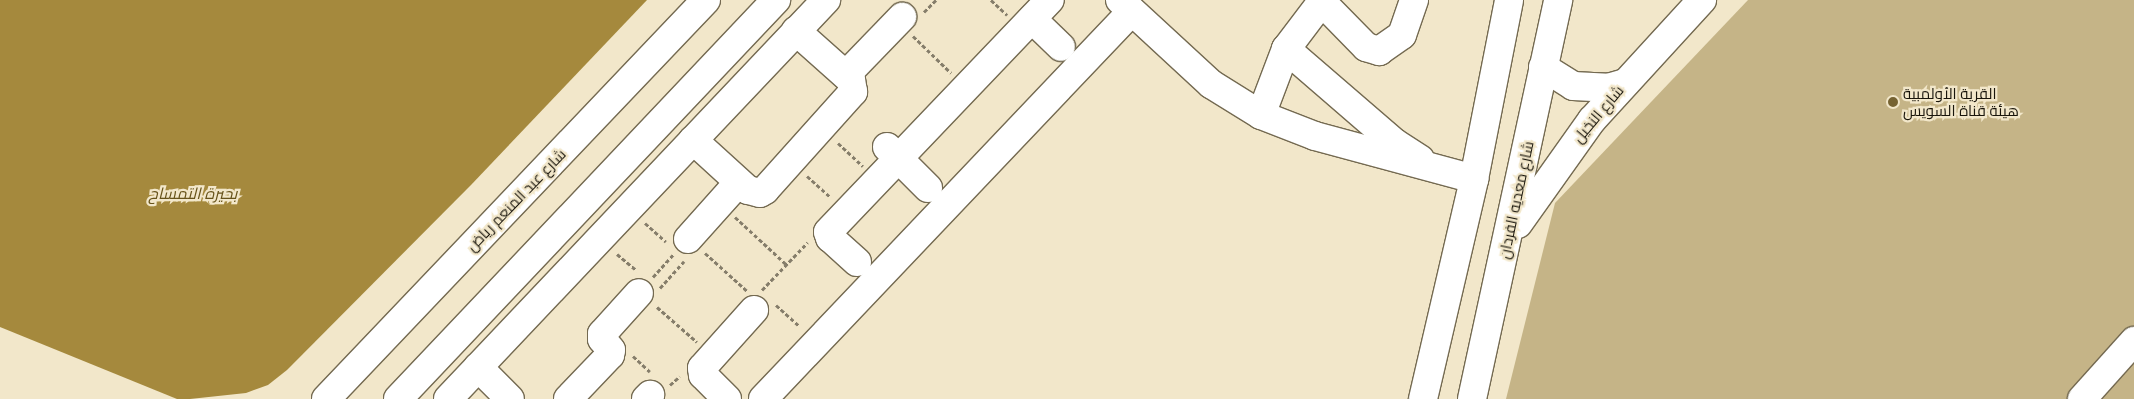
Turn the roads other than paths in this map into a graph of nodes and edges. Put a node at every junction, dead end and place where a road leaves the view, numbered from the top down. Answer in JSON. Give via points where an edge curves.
{"nodes":[{"id":1,"x":706,"y":0,"type":"edge"},
{"id":2,"x":776,"y":0,"type":"edge"},
{"id":3,"x":826,"y":0,"type":"edge"},
{"id":4,"x":1321,"y":0,"type":"edge"},
{"id":5,"x":1414,"y":0,"type":"edge"},
{"id":6,"x":1508,"y":0,"type":"edge"},
{"id":7,"x":1558,"y":0,"type":"edge"},
{"id":8,"x":1702,"y":0,"type":"edge"},
{"id":9,"x":1126,"y":5,"type":"edge"},
{"id":10,"x":1041,"y":10,"type":"edge"},
{"id":11,"x":904,"y":24,"type":"road end"},
{"id":12,"x":796,"y":31,"type":"junction"},
{"id":13,"x":1061,"y":47,"type":"dead end"},
{"id":14,"x":1286,"y":49,"type":"junction"},
{"id":15,"x":1543,"y":67,"type":"junction"},
{"id":16,"x":846,"y":75,"type":"junction"},
{"id":17,"x":1625,"y":83,"type":"junction"},
{"id":18,"x":1261,"y":115,"type":"junction"},
{"id":19,"x":693,"y":140,"type":"junction"},
{"id":20,"x":898,"y":159,"type":"junction"},
{"id":21,"x":1437,"y":171,"type":"junction"},
{"id":22,"x":1474,"y":179,"type":"junction"},
{"id":23,"x":744,"y":186,"type":"junction"},
{"id":24,"x":928,"y":188,"type":"dead end"},
{"id":25,"x":1508,"y":240,"type":"junction"},
{"id":26,"x":687,"y":245,"type":"road end"},
{"id":27,"x":857,"y":262,"type":"dead end"},
{"id":28,"x":651,"y":293,"type":"road end"},
{"id":29,"x":762,"y":299,"type":"road end"},
{"id":30,"x":2134,"y":341,"type":"edge"},
{"id":31,"x":478,"y":367,"type":"junction"},
{"id":32,"x":326,"y":399,"type":"edge"},
{"id":33,"x":398,"y":399,"type":"edge"},
{"id":34,"x":448,"y":399,"type":"edge"},
{"id":35,"x":510,"y":399,"type":"edge"},
{"id":36,"x":568,"y":399,"type":"edge"},
{"id":37,"x":727,"y":399,"type":"edge"},
{"id":38,"x":764,"y":399,"type":"edge"},
{"id":39,"x":1423,"y":399,"type":"edge"},
{"id":40,"x":1472,"y":399,"type":"edge"},
{"id":41,"x":2082,"y":399,"type":"edge"}],
"edges":[{"from":1,"to":32,"type":"main road","name":"شارع عبد المنعم رياض"},
{"from":2,"to":33,"type":"main road"},
{"from":3,"to":12,"type":"main road"},
{"from":4,"to":5,"type":"main road","via":[[1366,47],[1379,51],[1402,35]]},
{"from":4,"to":14,"type":"main road"},
{"from":6,"to":22,"type":"main road"},
{"from":7,"to":15,"type":"main road","name":"شارع معديه الفردان"},
{"from":8,"to":17,"type":"main road","name":"شارع النخيل"},
{"from":9,"to":18,"type":"main road","via":[[1211,84]]},
{"from":9,"to":38,"type":"main road"},
{"from":10,"to":13,"type":"main road"},
{"from":10,"to":20,"type":"main road"},
{"from":11,"to":16,"type":"main road"},
{"from":12,"to":16,"type":"main road"},
{"from":12,"to":19,"type":"main road"},
{"from":14,"to":18,"type":"main road"},
{"from":14,"to":21,"type":"main road","via":[[1395,143]]},
{"from":15,"to":17,"type":"main road","via":[[1573,86],[1608,88]]},
{"from":15,"to":25,"type":"main road","name":"شارع معديه الفردان"},
{"from":16,"to":23,"type":"main road","via":[[854,86],[853,92],[791,162],[760,193]]},
{"from":17,"to":25,"type":"main road","name":"شارع النخيل","via":[[1562,158]]},
{"from":18,"to":21,"type":"main road","via":[[1315,136]]},
{"from":19,"to":23,"type":"main road"},
{"from":19,"to":31,"type":"main road"},
{"from":20,"to":24,"type":"main road"},
{"from":20,"to":27,"type":"main road","via":[[828,234]]},
{"from":21,"to":22,"type":"main road"},
{"from":22,"to":39,"type":"main road"},
{"from":23,"to":26,"type":"main road"},
{"from":25,"to":40,"type":"main road","name":"شارع معديه الفردان"},
{"from":28,"to":36,"type":"main road","via":[[602,334],[611,350],[610,355]]},
{"from":29,"to":37,"type":"main road","via":[[702,368],[703,375]]},
{"from":30,"to":41,"type":"main road"},
{"from":31,"to":34,"type":"main road"},
{"from":31,"to":35,"type":"main road"}]}
